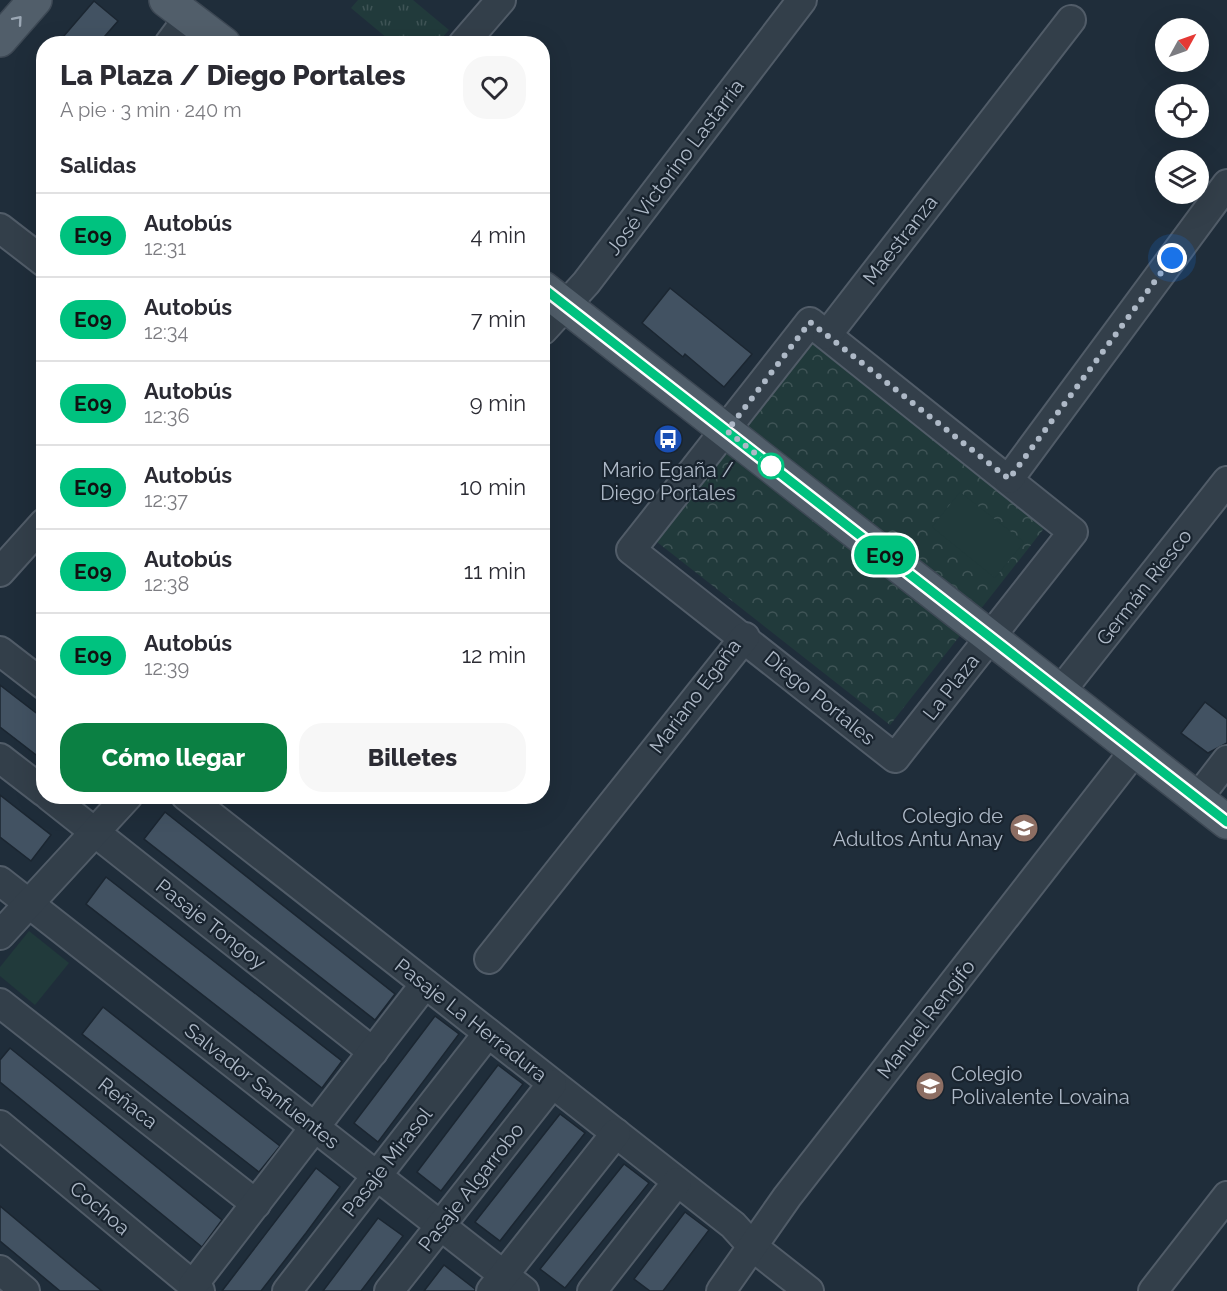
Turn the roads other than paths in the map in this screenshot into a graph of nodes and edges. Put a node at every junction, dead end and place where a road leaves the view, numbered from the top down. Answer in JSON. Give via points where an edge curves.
{"nodes":[{"id":1,"x":36,"y":0,"type":"edge"},
{"id":2,"x":501,"y":0,"type":"edge"},
{"id":3,"x":802,"y":0,"type":"edge"},
{"id":4,"x":178,"y":9,"type":"edge"},
{"id":5,"x":1071,"y":20,"type":"dead end"},
{"id":6,"x":171,"y":36,"type":"edge"},
{"id":7,"x":213,"y":36,"type":"edge"},
{"id":8,"x":470,"y":36,"type":"edge"},
{"id":9,"x":0,"y":40,"type":"edge"},
{"id":10,"x":1227,"y":184,"type":"edge"},
{"id":11,"x":0,"y":228,"type":"edge"},
{"id":12,"x":36,"y":256,"type":"edge"},
{"id":13,"x":554,"y":297,"type":"edge"},
{"id":14,"x":827,"y":335,"type":"junction"},
{"id":15,"x":727,"y":431,"type":"junction"},
{"id":16,"x":1009,"y":479,"type":"junction"},
{"id":17,"x":1227,"y":481,"type":"edge"},
{"id":18,"x":36,"y":531,"type":"edge"},
{"id":19,"x":0,"y":572,"type":"edge"},
{"id":20,"x":990,"y":637,"type":"junction"},
{"id":21,"x":745,"y":638,"type":"junction"},
{"id":22,"x":0,"y":651,"type":"edge"},
{"id":23,"x":36,"y":679,"type":"edge"},
{"id":24,"x":1060,"y":692,"type":"junction"},
{"id":25,"x":1135,"y":750,"type":"junction"},
{"id":26,"x":0,"y":758,"type":"edge"},
{"id":27,"x":896,"y":758,"type":"joint"},
{"id":28,"x":1227,"y":760,"type":"edge"},
{"id":29,"x":36,"y":786,"type":"edge"},
{"id":30,"x":1197,"y":799,"type":"junction"},
{"id":31,"x":59,"y":804,"type":"edge"},
{"id":32,"x":121,"y":804,"type":"edge"},
{"id":33,"x":196,"y":804,"type":"edge"},
{"id":34,"x":1227,"y":822,"type":"edge"},
{"id":35,"x":95,"y":832,"type":"junction"},
{"id":36,"x":0,"y":881,"type":"edge"},
{"id":37,"x":29,"y":904,"type":"junction"},
{"id":38,"x":0,"y":935,"type":"edge"},
{"id":39,"x":489,"y":958,"type":"dead end"},
{"id":40,"x":425,"y":984,"type":"junction"},
{"id":41,"x":0,"y":1003,"type":"edge"},
{"id":42,"x":488,"y":1033,"type":"junction"},
{"id":43,"x":373,"y":1052,"type":"junction"},
{"id":44,"x":552,"y":1084,"type":"junction"},
{"id":45,"x":0,"y":1125,"type":"edge"},
{"id":46,"x":315,"y":1127,"type":"junction"},
{"id":47,"x":616,"y":1133,"type":"junction"},
{"id":48,"x":377,"y":1176,"type":"junction"},
{"id":49,"x":677,"y":1182,"type":"junction"},
{"id":50,"x":1227,"y":1196,"type":"edge"},
{"id":51,"x":256,"y":1204,"type":"junction"},
{"id":52,"x":440,"y":1226,"type":"junction"},
{"id":53,"x":753,"y":1247,"type":"junction"},
{"id":54,"x":0,"y":1270,"type":"edge"},
{"id":55,"x":506,"y":1286,"type":"edge"},
{"id":56,"x":196,"y":1288,"type":"edge"},
{"id":57,"x":25,"y":1291,"type":"edge"},
{"id":58,"x":286,"y":1291,"type":"edge"},
{"id":59,"x":389,"y":1291,"type":"edge"},
{"id":60,"x":592,"y":1291,"type":"edge"},
{"id":61,"x":721,"y":1291,"type":"edge"},
{"id":62,"x":809,"y":1291,"type":"edge"},
{"id":63,"x":1153,"y":1291,"type":"edge"}],
"edges":[{"from":9,"to":1,"type":"main road","one_way":true},
{"from":2,"to":8,"type":"street"},
{"from":3,"to":13,"type":"street","name":"José Victorino Lastarria","via":[[586,283]]},
{"from":4,"to":6,"type":"street"},
{"from":4,"to":7,"type":"main road"},
{"from":5,"to":14,"type":"street","name":"Maestranza"},
{"from":10,"to":16,"type":"street"},
{"from":11,"to":12,"type":"street"},
{"from":13,"to":15,"type":"main road"},
{"from":14,"to":15,"type":"street","via":[[810,322]]},
{"from":14,"to":16,"type":"street"},
{"from":15,"to":20,"type":"main road"},
{"from":15,"to":21,"type":"street","name":"Mariano Egaña","via":[[631,550]]},
{"from":16,"to":20,"type":"street","name":"La Plaza","via":[[1073,532]]},
{"from":17,"to":24,"type":"street","name":"Germán Riesco"},
{"from":18,"to":19,"type":"street"},
{"from":20,"to":24,"type":"main road"},
{"from":20,"to":27,"type":"street","name":"La Plaza"},
{"from":21,"to":27,"type":"street","name":"Diego Portales"},
{"from":21,"to":39,"type":"street","name":"Mariano Egaña"},
{"from":22,"to":23,"type":"street"},
{"from":24,"to":25,"type":"main road"},
{"from":25,"to":30,"type":"main road"},
{"from":25,"to":53,"type":"street","name":"Manuel Rengifo"},
{"from":26,"to":29,"type":"street"},
{"from":28,"to":30,"type":"street"},
{"from":30,"to":34,"type":"main road"},
{"from":31,"to":35,"type":"street","name":"Pasaje Tongoy"},
{"from":32,"to":35,"type":"street"},
{"from":33,"to":40,"type":"street","name":"Pasaje La Herradura"},
{"from":35,"to":37,"type":"street"},
{"from":35,"to":43,"type":"street","name":"Pasaje Tongoy"},
{"from":36,"to":37,"type":"street","name":"Salvador Sanfuentes"},
{"from":37,"to":38,"type":"street"},
{"from":37,"to":46,"type":"street","name":"Salvador Sanfuentes"},
{"from":40,"to":42,"type":"street","name":"Pasaje La Herradura"},
{"from":40,"to":43,"type":"street"},
{"from":41,"to":51,"type":"street","name":"Reñaca"},
{"from":42,"to":44,"type":"street","name":"Pasaje La Herradura"},
{"from":42,"to":48,"type":"street","name":"Pasaje Mirasol"},
{"from":43,"to":46,"type":"street"},
{"from":44,"to":47,"type":"street","name":"Pasaje La Herradura"},
{"from":44,"to":52,"type":"street","name":"Pasaje Algarrobo"},
{"from":45,"to":56,"type":"street","name":"Cochoa"},
{"from":46,"to":48,"type":"street","name":"Salvador Sanfuentes"},
{"from":46,"to":51,"type":"street"},
{"from":47,"to":49,"type":"street","name":"Pasaje La Herradura"},
{"from":47,"to":55,"type":"street"},
{"from":48,"to":52,"type":"street","name":"Salvador Sanfuentes"},
{"from":48,"to":58,"type":"street","name":"Pasaje Mirasol"},
{"from":49,"to":53,"type":"street","name":"Pasaje La Herradura","via":[[733,1225]]},
{"from":49,"to":60,"type":"street"},
{"from":50,"to":63,"type":"street"},
{"from":51,"to":56,"type":"street"},
{"from":52,"to":55,"type":"street","name":"Salvador Sanfuentes"},
{"from":52,"to":59,"type":"street","name":"Pasaje Algarrobo"},
{"from":53,"to":61,"type":"street","name":"Manuel Rengifo"},
{"from":53,"to":62,"type":"street","name":"Pasaje La Herradura"},
{"from":54,"to":57,"type":"street"}]}
